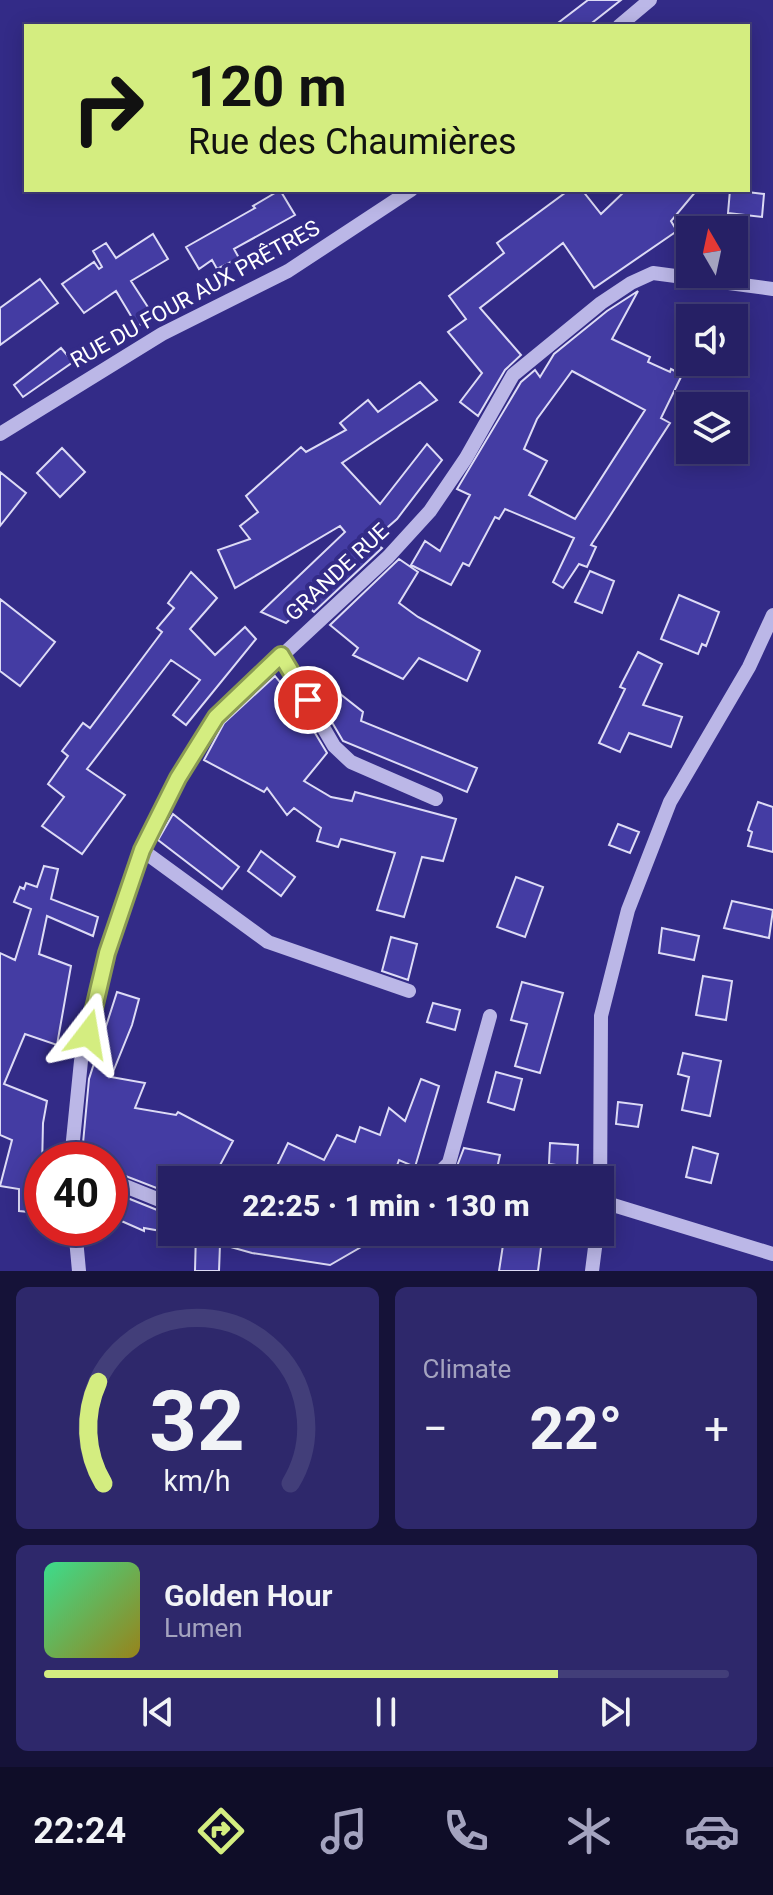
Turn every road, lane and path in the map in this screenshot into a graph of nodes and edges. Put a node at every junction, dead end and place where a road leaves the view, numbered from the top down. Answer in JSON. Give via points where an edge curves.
{"nodes":[{"id":1,"x":650,"y":0,"type":"edge"},
{"id":2,"x":621,"y":24,"type":"edge"},
{"id":3,"x":408,"y":192,"type":"edge"},
{"id":4,"x":773,"y":289,"type":"edge"},
{"id":5,"x":0,"y":434,"type":"edge"},
{"id":6,"x":773,"y":615,"type":"edge"},
{"id":7,"x":281,"y":655,"type":"junction"},
{"id":8,"x":436,"y":799,"type":"dead end"},
{"id":9,"x":142,"y":850,"type":"junction"},
{"id":10,"x":409,"y":991,"type":"dead end"},
{"id":11,"x":490,"y":1016,"type":"dead end"},
{"id":12,"x":73,"y":1142,"type":"edge"},
{"id":13,"x":446,"y":1166,"type":"edge"},
{"id":14,"x":600,"y":1166,"type":"edge"},
{"id":15,"x":128,"y":1187,"type":"edge"},
{"id":16,"x":158,"y":1199,"type":"edge"},
{"id":17,"x":614,"y":1205,"type":"edge"},
{"id":18,"x":77,"y":1246,"type":"edge"},
{"id":19,"x":595,"y":1246,"type":"edge"},
{"id":20,"x":773,"y":1254,"type":"edge"},
{"id":21,"x":79,"y":1271,"type":"edge"},
{"id":22,"x":592,"y":1271,"type":"edge"}],
"edges":[{"from":1,"to":2,"type":"street"},
{"from":3,"to":5,"type":"street","name":"RUE DU FOUR AUX PRÊTRES","via":[[288,271],[162,334]]},
{"from":4,"to":7,"type":"street","name":"GRANDE RUE","via":[[653,273],[601,303],[513,375],[430,511]]},
{"from":6,"to":14,"type":"street","via":[[749,667],[670,802],[628,910],[601,1016]]},
{"from":7,"to":8,"type":"street","via":[[334,746],[351,762]]},
{"from":7,"to":9,"type":"street","name":"GRANDE RUE","via":[[216,717]]},
{"from":9,"to":10,"type":"street","via":[[268,942]]},
{"from":9,"to":12,"type":"street","name":"GRANDE RUE","via":[[107,953],[81,1061]]},
{"from":11,"to":13,"type":"street"},
{"from":15,"to":16,"type":"street"},
{"from":17,"to":20,"type":"street"},
{"from":18,"to":21,"type":"street"},
{"from":19,"to":22,"type":"street"}]}
